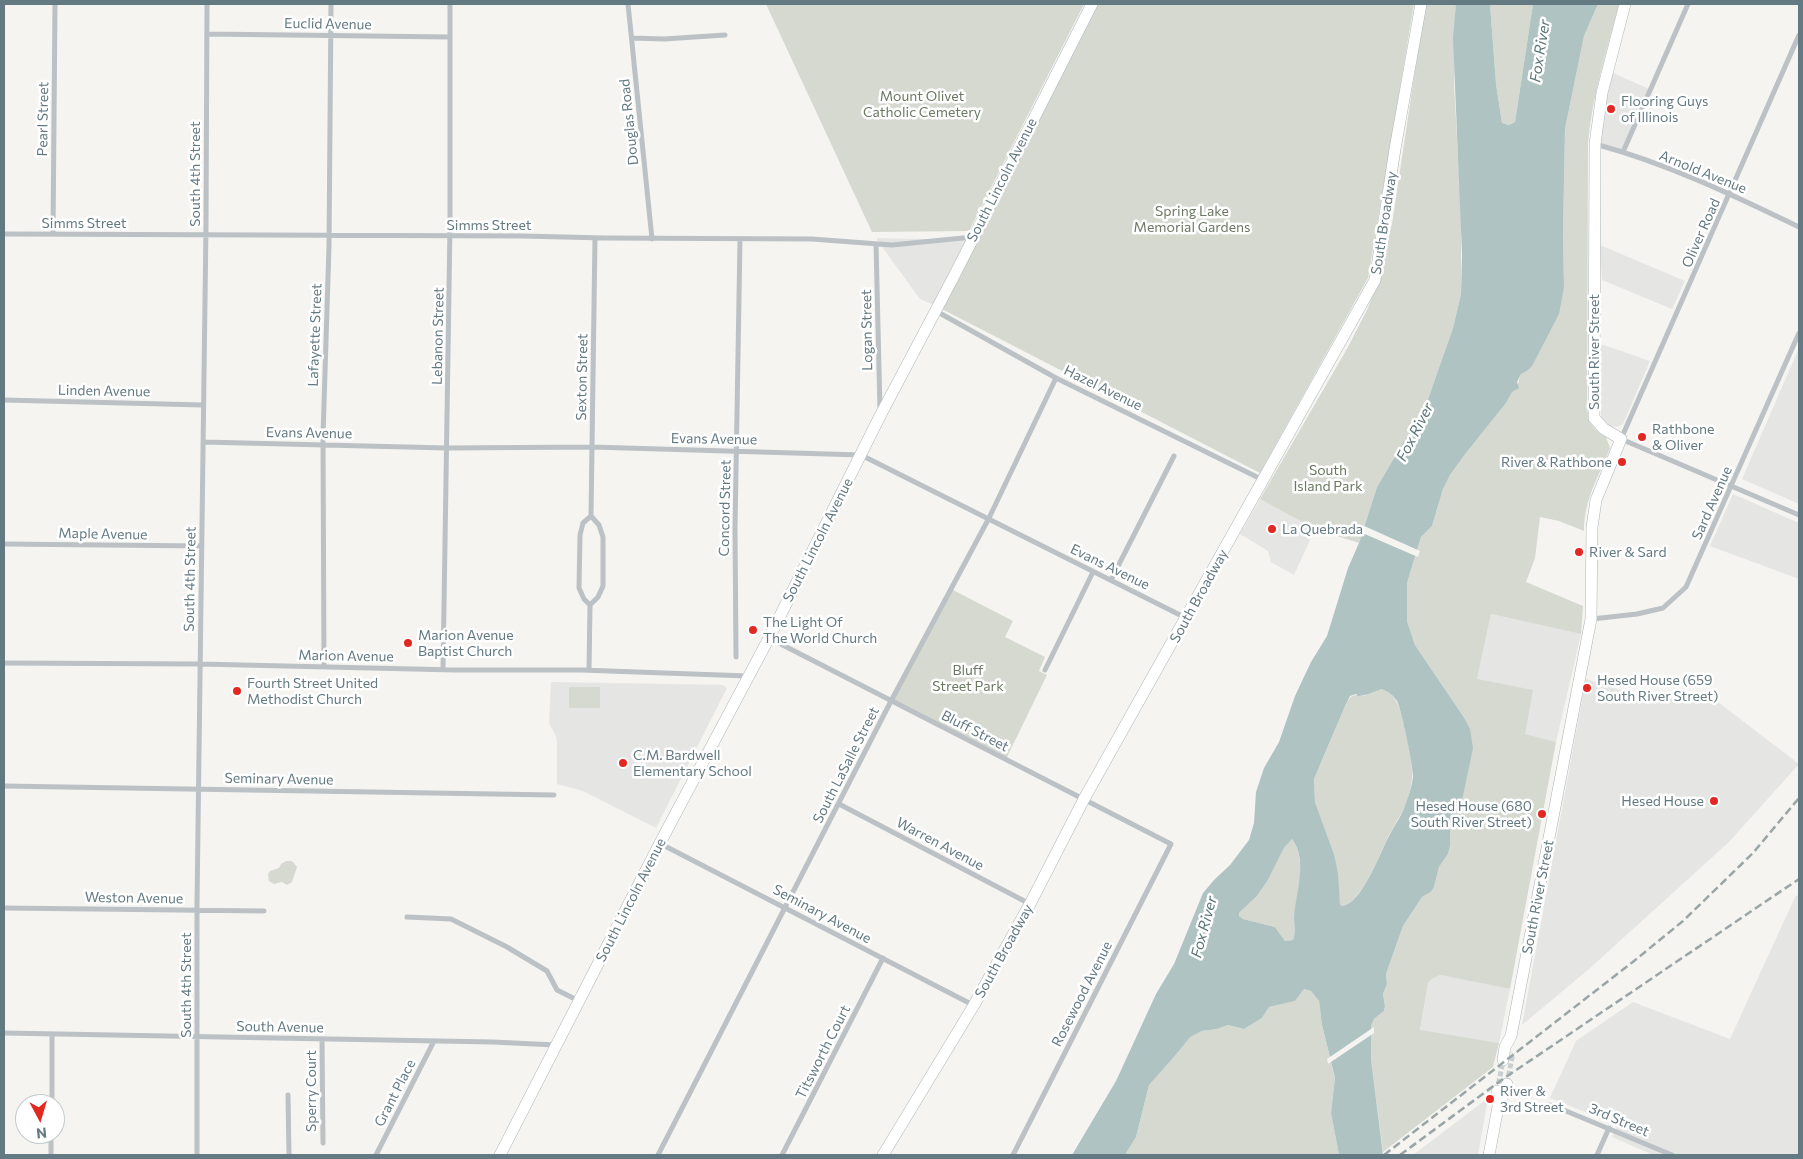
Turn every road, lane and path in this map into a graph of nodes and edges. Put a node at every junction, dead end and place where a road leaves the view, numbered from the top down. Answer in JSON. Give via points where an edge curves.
{"nodes":[{"id":1,"x":55,"y":4,"type":"edge"},
{"id":2,"x":207,"y":4,"type":"edge"},
{"id":3,"x":331,"y":4,"type":"edge"},
{"id":4,"x":450,"y":4,"type":"edge"},
{"id":5,"x":628,"y":4,"type":"edge"},
{"id":6,"x":1092,"y":4,"type":"edge"},
{"id":7,"x":1421,"y":4,"type":"edge"},
{"id":8,"x":1625,"y":4,"type":"edge"},
{"id":9,"x":1688,"y":4,"type":"edge"},
{"id":10,"x":207,"y":34,"type":"junction"},
{"id":11,"x":725,"y":35,"type":"dead end"},
{"id":12,"x":1799,"y":35,"type":"edge"},
{"id":13,"x":331,"y":36,"type":"junction"},
{"id":14,"x":449,"y":37,"type":"junction"},
{"id":15,"x":632,"y":38,"type":"junction"},
{"id":16,"x":1595,"y":144,"type":"junction"},
{"id":17,"x":1623,"y":152,"type":"junction"},
{"id":18,"x":1730,"y":194,"type":"junction"},
{"id":19,"x":1799,"y":227,"type":"edge"},
{"id":20,"x":4,"y":234,"type":"edge"},
{"id":21,"x":53,"y":234,"type":"junction"},
{"id":22,"x":206,"y":236,"type":"junction"},
{"id":23,"x":329,"y":236,"type":"junction"},
{"id":24,"x":450,"y":236,"type":"junction"},
{"id":25,"x":973,"y":237,"type":"junction"},
{"id":26,"x":595,"y":238,"type":"junction"},
{"id":27,"x":652,"y":239,"type":"junction"},
{"id":28,"x":740,"y":240,"type":"junction"},
{"id":29,"x":876,"y":244,"type":"junction"},
{"id":30,"x":935,"y":311,"type":"junction"},
{"id":31,"x":1799,"y":333,"type":"edge"},
{"id":32,"x":1056,"y":378,"type":"junction"},
{"id":33,"x":4,"y":400,"type":"edge"},
{"id":34,"x":203,"y":405,"type":"junction"},
{"id":35,"x":880,"y":416,"type":"junction"},
{"id":36,"x":1621,"y":439,"type":"junction"},
{"id":37,"x":203,"y":442,"type":"junction"},
{"id":38,"x":323,"y":445,"type":"junction"},
{"id":39,"x":592,"y":447,"type":"junction"},
{"id":40,"x":448,"y":448,"type":"junction"},
{"id":41,"x":737,"y":451,"type":"junction"},
{"id":42,"x":861,"y":455,"type":"junction"},
{"id":43,"x":1174,"y":456,"type":"dead end"},
{"id":44,"x":1264,"y":480,"type":"junction"},
{"id":45,"x":1732,"y":485,"type":"junction"},
{"id":46,"x":1799,"y":515,"type":"edge"},
{"id":47,"x":591,"y":516,"type":"junction"},
{"id":48,"x":989,"y":518,"type":"junction"},
{"id":49,"x":4,"y":544,"type":"edge"},
{"id":50,"x":202,"y":546,"type":"junction"},
{"id":51,"x":1092,"y":572,"type":"junction"},
{"id":52,"x":1111,"y":580,"type":"junction"},
{"id":53,"x":590,"y":605,"type":"junction"},
{"id":54,"x":1186,"y":618,"type":"junction"},
{"id":55,"x":1591,"y":619,"type":"junction"},
{"id":56,"x":769,"y":638,"type":"junction"},
{"id":57,"x":736,"y":657,"type":"dead end"},
{"id":58,"x":4,"y":662,"type":"edge"},
{"id":59,"x":200,"y":664,"type":"junction"},
{"id":60,"x":324,"y":667,"type":"junction"},
{"id":61,"x":444,"y":669,"type":"junction"},
{"id":62,"x":589,"y":670,"type":"junction"},
{"id":63,"x":1045,"y":670,"type":"dead end"},
{"id":64,"x":748,"y":676,"type":"junction"},
{"id":65,"x":891,"y":701,"type":"junction"},
{"id":66,"x":4,"y":786,"type":"edge"},
{"id":67,"x":198,"y":789,"type":"junction"},
{"id":68,"x":554,"y":795,"type":"dead end"},
{"id":69,"x":1084,"y":799,"type":"junction"},
{"id":70,"x":839,"y":804,"type":"junction"},
{"id":71,"x":660,"y":843,"type":"junction"},
{"id":72,"x":1171,"y":844,"type":"joint"},
{"id":73,"x":1030,"y":904,"type":"junction"},
{"id":74,"x":786,"y":907,"type":"junction"},
{"id":75,"x":4,"y":908,"type":"edge"},
{"id":76,"x":197,"y":910,"type":"junction"},
{"id":77,"x":264,"y":911,"type":"dead end"},
{"id":78,"x":408,"y":917,"type":"dead end"},
{"id":79,"x":883,"y":958,"type":"junction"},
{"id":80,"x":579,"y":1001,"type":"junction"},
{"id":81,"x":974,"y":1005,"type":"junction"},
{"id":82,"x":4,"y":1033,"type":"edge"},
{"id":83,"x":52,"y":1034,"type":"junction"},
{"id":84,"x":1511,"y":1036,"type":"junction"},
{"id":85,"x":197,"y":1037,"type":"junction"},
{"id":86,"x":322,"y":1039,"type":"junction"},
{"id":87,"x":434,"y":1042,"type":"junction"},
{"id":88,"x":556,"y":1046,"type":"junction"},
{"id":89,"x":1513,"y":1053,"type":"tunnel mouth"},
{"id":90,"x":1503,"y":1060,"type":"tunnel mouth"},
{"id":91,"x":1507,"y":1084,"type":"tunnel mouth"},
{"id":92,"x":1497,"y":1091,"type":"tunnel mouth"},
{"id":93,"x":52,"y":1094,"type":"edge"},
{"id":94,"x":288,"y":1095,"type":"dead end"},
{"id":95,"x":1498,"y":1107,"type":"junction"},
{"id":96,"x":1609,"y":1128,"type":"junction"},
{"id":97,"x":323,"y":1143,"type":"dead end"},
{"id":98,"x":197,"y":1155,"type":"edge"},
{"id":99,"x":289,"y":1155,"type":"edge"},
{"id":100,"x":376,"y":1155,"type":"edge"},
{"id":101,"x":500,"y":1155,"type":"edge"},
{"id":102,"x":658,"y":1155,"type":"edge"},
{"id":103,"x":782,"y":1155,"type":"edge"},
{"id":104,"x":883,"y":1155,"type":"edge"},
{"id":105,"x":1013,"y":1155,"type":"edge"},
{"id":106,"x":1489,"y":1155,"type":"edge"},
{"id":107,"x":1597,"y":1155,"type":"edge"},
{"id":108,"x":1672,"y":1155,"type":"edge"}],
"edges":[{"from":1,"to":21,"type":"street","name":"Pearl Street"},
{"from":2,"to":10,"type":"street","name":"South 4th Street"},
{"from":3,"to":13,"type":"street","name":"Lafayette Street"},
{"from":4,"to":14,"type":"street","name":"Lebanon Street"},
{"from":5,"to":15,"type":"street","name":"Douglas Road"},
{"from":6,"to":25,"type":"street","name":"South Lincoln Avenue"},
{"from":7,"to":44,"type":"street","name":"South Broadway","via":[[1375,280]]},
{"from":8,"to":16,"type":"street","name":"South River Street","via":[[1602,93]]},
{"from":9,"to":17,"type":"street"},
{"from":10,"to":13,"type":"street","name":"Euclid Avenue"},
{"from":10,"to":22,"type":"street","name":"South 4th Street"},
{"from":11,"to":15,"type":"street"},
{"from":12,"to":18,"type":"street","name":"Oliver Road"},
{"from":13,"to":14,"type":"street","name":"Euclid Avenue"},
{"from":13,"to":23,"type":"street","name":"Lafayette Street"},
{"from":14,"to":24,"type":"street","name":"Lebanon Street"},
{"from":15,"to":27,"type":"street","name":"Douglas Road"},
{"from":16,"to":17,"type":"street","name":"Arnold Avenue"},
{"from":16,"to":36,"type":"street","name":"South River Street","via":[[1594,418],[1604,429]]},
{"from":17,"to":18,"type":"street","name":"Arnold Avenue"},
{"from":18,"to":19,"type":"street","name":"Arnold Avenue"},
{"from":18,"to":36,"type":"street","name":"Oliver Road"},
{"from":20,"to":21,"type":"street","name":"Simms Street"},
{"from":21,"to":22,"type":"street","name":"Simms Street"},
{"from":22,"to":23,"type":"street","name":"Simms Street"},
{"from":22,"to":34,"type":"street","name":"South 4th Street"},
{"from":23,"to":24,"type":"street","name":"Simms Street"},
{"from":23,"to":38,"type":"street","name":"Lafayette Street"},
{"from":24,"to":26,"type":"street","name":"Simms Street"},
{"from":24,"to":40,"type":"street","name":"Lebanon Street"},
{"from":25,"to":29,"type":"street","name":"Simms Street"},
{"from":25,"to":30,"type":"street","name":"South Lincoln Avenue"},
{"from":26,"to":27,"type":"street","name":"Simms Street"},
{"from":26,"to":39,"type":"street","name":"Sexton Street"},
{"from":27,"to":28,"type":"street","name":"Simms Street"},
{"from":28,"to":29,"type":"street","name":"Simms Street","via":[[812,239]]},
{"from":28,"to":41,"type":"street","name":"Concord Street"},
{"from":29,"to":35,"type":"street","name":"Logan Street"},
{"from":30,"to":32,"type":"street","name":"Hazel Avenue"},
{"from":30,"to":35,"type":"street","name":"South Lincoln Avenue"},
{"from":31,"to":45,"type":"street","name":"Sard Avenue"},
{"from":32,"to":44,"type":"street","name":"Hazel Avenue"},
{"from":32,"to":48,"type":"street","name":"South LaSalle Street"},
{"from":33,"to":34,"type":"street","name":"Linden Avenue"},
{"from":34,"to":37,"type":"street","name":"South 4th Street"},
{"from":35,"to":42,"type":"street","name":"South Lincoln Avenue"},
{"from":36,"to":45,"type":"street"},
{"from":36,"to":55,"type":"street","name":"South River Street","via":[[1596,500],[1592,527]]},
{"from":37,"to":38,"type":"street","name":"Evans Avenue"},
{"from":37,"to":50,"type":"street","name":"South 4th Street"},
{"from":38,"to":40,"type":"street","name":"Evans Avenue"},
{"from":38,"to":60,"type":"street","name":"Lafayette Street"},
{"from":39,"to":40,"type":"street","name":"Evans Avenue"},
{"from":39,"to":41,"type":"street","name":"Evans Avenue"},
{"from":39,"to":47,"type":"street","name":"Sexton Street"},
{"from":40,"to":61,"type":"street","name":"Lebanon Street"},
{"from":41,"to":42,"type":"street","name":"Evans Avenue"},
{"from":41,"to":57,"type":"street","name":"Concord Street"},
{"from":42,"to":48,"type":"street","name":"Evans Avenue"},
{"from":42,"to":56,"type":"street","name":"South Lincoln Avenue"},
{"from":43,"to":52,"type":"street"},
{"from":44,"to":54,"type":"street","name":"South Broadway"},
{"from":45,"to":46,"type":"street"},
{"from":45,"to":55,"type":"street","name":"Sard Avenue","via":[[1686,587],[1663,608]]},
{"from":47,"to":53,"type":"street","name":"Sexton Street","via":[[583,523],[580,535],[579,588]]},
{"from":47,"to":53,"type":"street","via":[[603,537],[603,586]]},
{"from":48,"to":51,"type":"street","name":"Evans Avenue"},
{"from":48,"to":65,"type":"street","name":"South LaSalle Street"},
{"from":49,"to":50,"type":"street","name":"Maple Avenue"},
{"from":50,"to":59,"type":"street","name":"South 4th Street"},
{"from":51,"to":52,"type":"street","name":"Evans Avenue"},
{"from":51,"to":63,"type":"street"},
{"from":52,"to":54,"type":"street","name":"Evans Avenue"},
{"from":53,"to":62,"type":"street","name":"Sexton Street"},
{"from":54,"to":69,"type":"street","name":"South Broadway"},
{"from":55,"to":84,"type":"street","name":"South River Street"},
{"from":56,"to":64,"type":"street","name":"South Lincoln Avenue"},
{"from":56,"to":65,"type":"street","name":"Bluff Street"},
{"from":58,"to":59,"type":"street","name":"Marion Avenue"},
{"from":59,"to":60,"type":"street","name":"Marion Avenue"},
{"from":59,"to":67,"type":"street","name":"South 4th Street"},
{"from":60,"to":61,"type":"street","name":"Marion Avenue"},
{"from":61,"to":62,"type":"street","name":"Marion Avenue"},
{"from":62,"to":64,"type":"street","name":"Marion Avenue"},
{"from":64,"to":71,"type":"street","name":"South Lincoln Avenue"},
{"from":65,"to":69,"type":"street","name":"Bluff Street"},
{"from":65,"to":70,"type":"street","name":"South LaSalle Street"},
{"from":66,"to":67,"type":"street","name":"Seminary Avenue"},
{"from":67,"to":68,"type":"street","name":"Seminary Avenue"},
{"from":67,"to":76,"type":"street","name":"South 4th Street"},
{"from":69,"to":72,"type":"street","name":"Bluff Street"},
{"from":69,"to":73,"type":"street","name":"South Broadway"},
{"from":70,"to":73,"type":"street","name":"Warren Avenue"},
{"from":70,"to":74,"type":"street","name":"South LaSalle Street"},
{"from":71,"to":74,"type":"street","name":"Seminary Avenue"},
{"from":71,"to":80,"type":"street","name":"South Lincoln Avenue"},
{"from":72,"to":105,"type":"street","name":"Rosewood Avenue"},
{"from":73,"to":81,"type":"street","name":"South Broadway"},
{"from":74,"to":79,"type":"street","name":"Seminary Avenue"},
{"from":74,"to":102,"type":"street","name":"South LaSalle Street"},
{"from":75,"to":76,"type":"street","name":"Weston Avenue"},
{"from":76,"to":77,"type":"street","name":"Weston Avenue"},
{"from":76,"to":85,"type":"street","name":"South 4th Street"},
{"from":78,"to":80,"type":"street","via":[[451,919],[547,971],[557,990]]},
{"from":79,"to":81,"type":"street","name":"Seminary Avenue"},
{"from":79,"to":103,"type":"street","name":"Titsworth Court"},
{"from":80,"to":88,"type":"street","name":"South Lincoln Avenue"},
{"from":81,"to":104,"type":"street","name":"South Broadway"},
{"from":82,"to":83,"type":"street","name":"South Avenue"},
{"from":83,"to":85,"type":"street","name":"South Avenue"},
{"from":83,"to":93,"type":"street"},
{"from":84,"to":89,"type":"street","name":"South River Street"},
{"from":84,"to":90,"type":"street","name":"South River Street"},
{"from":85,"to":86,"type":"street","name":"South Avenue"},
{"from":85,"to":98,"type":"street","name":"South 4th Street"},
{"from":86,"to":87,"type":"street","name":"South Avenue"},
{"from":86,"to":97,"type":"street","name":"Sperry Court"},
{"from":87,"to":88,"type":"street","name":"South Avenue"},
{"from":87,"to":100,"type":"street","name":"Grant Place"},
{"from":88,"to":101,"type":"street","name":"South Lincoln Avenue"},
{"from":91,"to":95,"type":"street"},
{"from":92,"to":95,"type":"street"},
{"from":94,"to":99,"type":"street","name":"Sperry Court"},
{"from":95,"to":96,"type":"street","name":"3rd Street","via":[[1512,1110],[1549,1105]]},
{"from":95,"to":106,"type":"street"},
{"from":96,"to":107,"type":"street"},
{"from":96,"to":108,"type":"street","name":"3rd Street"}]}
